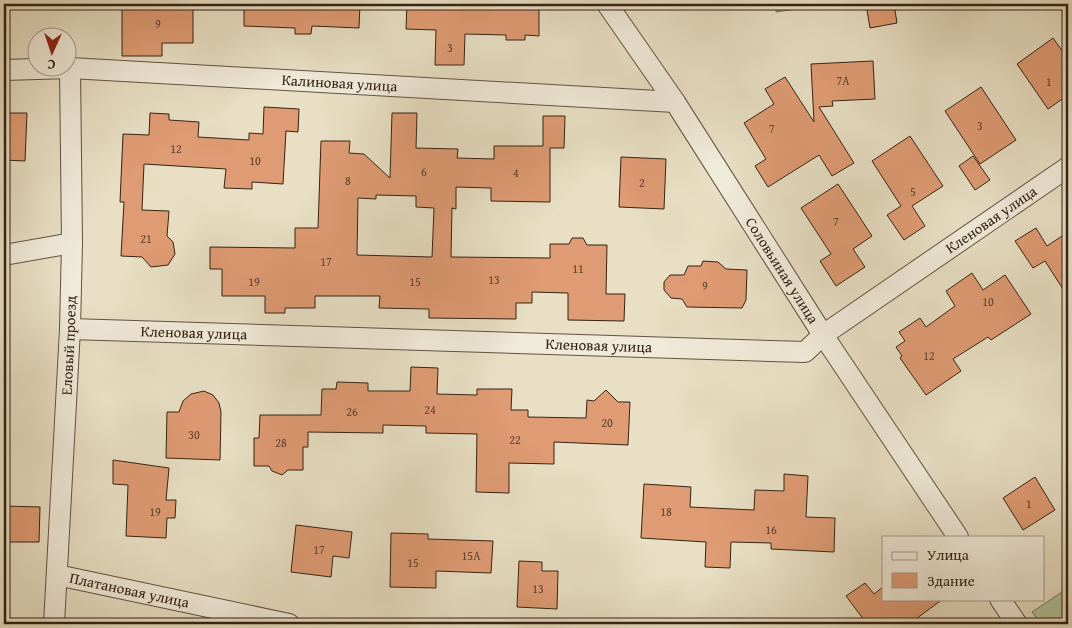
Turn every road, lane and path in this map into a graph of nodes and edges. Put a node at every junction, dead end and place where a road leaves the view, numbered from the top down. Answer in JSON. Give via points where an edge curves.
{"nodes":[{"id":1,"x":607,"y":4,"type":"edge"},
{"id":2,"x":78,"y":68,"type":"edge"},
{"id":3,"x":28,"y":69,"type":"edge"},
{"id":4,"x":4,"y":70,"type":"edge"},
{"id":5,"x":70,"y":78,"type":"edge"},
{"id":6,"x":675,"y":102,"type":"junction"},
{"id":7,"x":1068,"y":167,"type":"edge"},
{"id":8,"x":72,"y":242,"type":"junction"},
{"id":9,"x":4,"y":254,"type":"edge"},
{"id":10,"x":70,"y":329,"type":"junction"},
{"id":11,"x":823,"y":335,"type":"junction"},
{"id":12,"x":957,"y":536,"type":"edge"},
{"id":13,"x":57,"y":575,"type":"junction"},
{"id":14,"x":1001,"y":600,"type":"edge"},
{"id":15,"x":54,"y":624,"type":"edge"},
{"id":16,"x":289,"y":624,"type":"edge"},
{"id":17,"x":1017,"y":624,"type":"edge"}],
"edges":[{"from":1,"to":6,"type":"street","name":"Соловьиная улица"},
{"from":2,"to":6,"type":"street","name":"Калиновая улица"},
{"from":3,"to":4,"type":"street","name":"Калиновая улица"},
{"from":5,"to":8,"type":"street","name":"Еловый проезд"},
{"from":6,"to":11,"type":"street","name":"Соловьиная улица"},
{"from":7,"to":11,"type":"street","name":"Кленовая улица"},
{"from":8,"to":9,"type":"street"},
{"from":8,"to":10,"type":"street","name":"Еловый проезд"},
{"from":10,"to":11,"type":"street","name":"Кленовая улица","via":[[805,352]]},
{"from":10,"to":13,"type":"street","name":"Еловый проезд"},
{"from":11,"to":12,"type":"street","name":"Соловьиная улица"},
{"from":13,"to":15,"type":"street","name":"Еловый проезд"},
{"from":13,"to":16,"type":"street","name":"Платановая улица"},
{"from":14,"to":17,"type":"street"}]}
